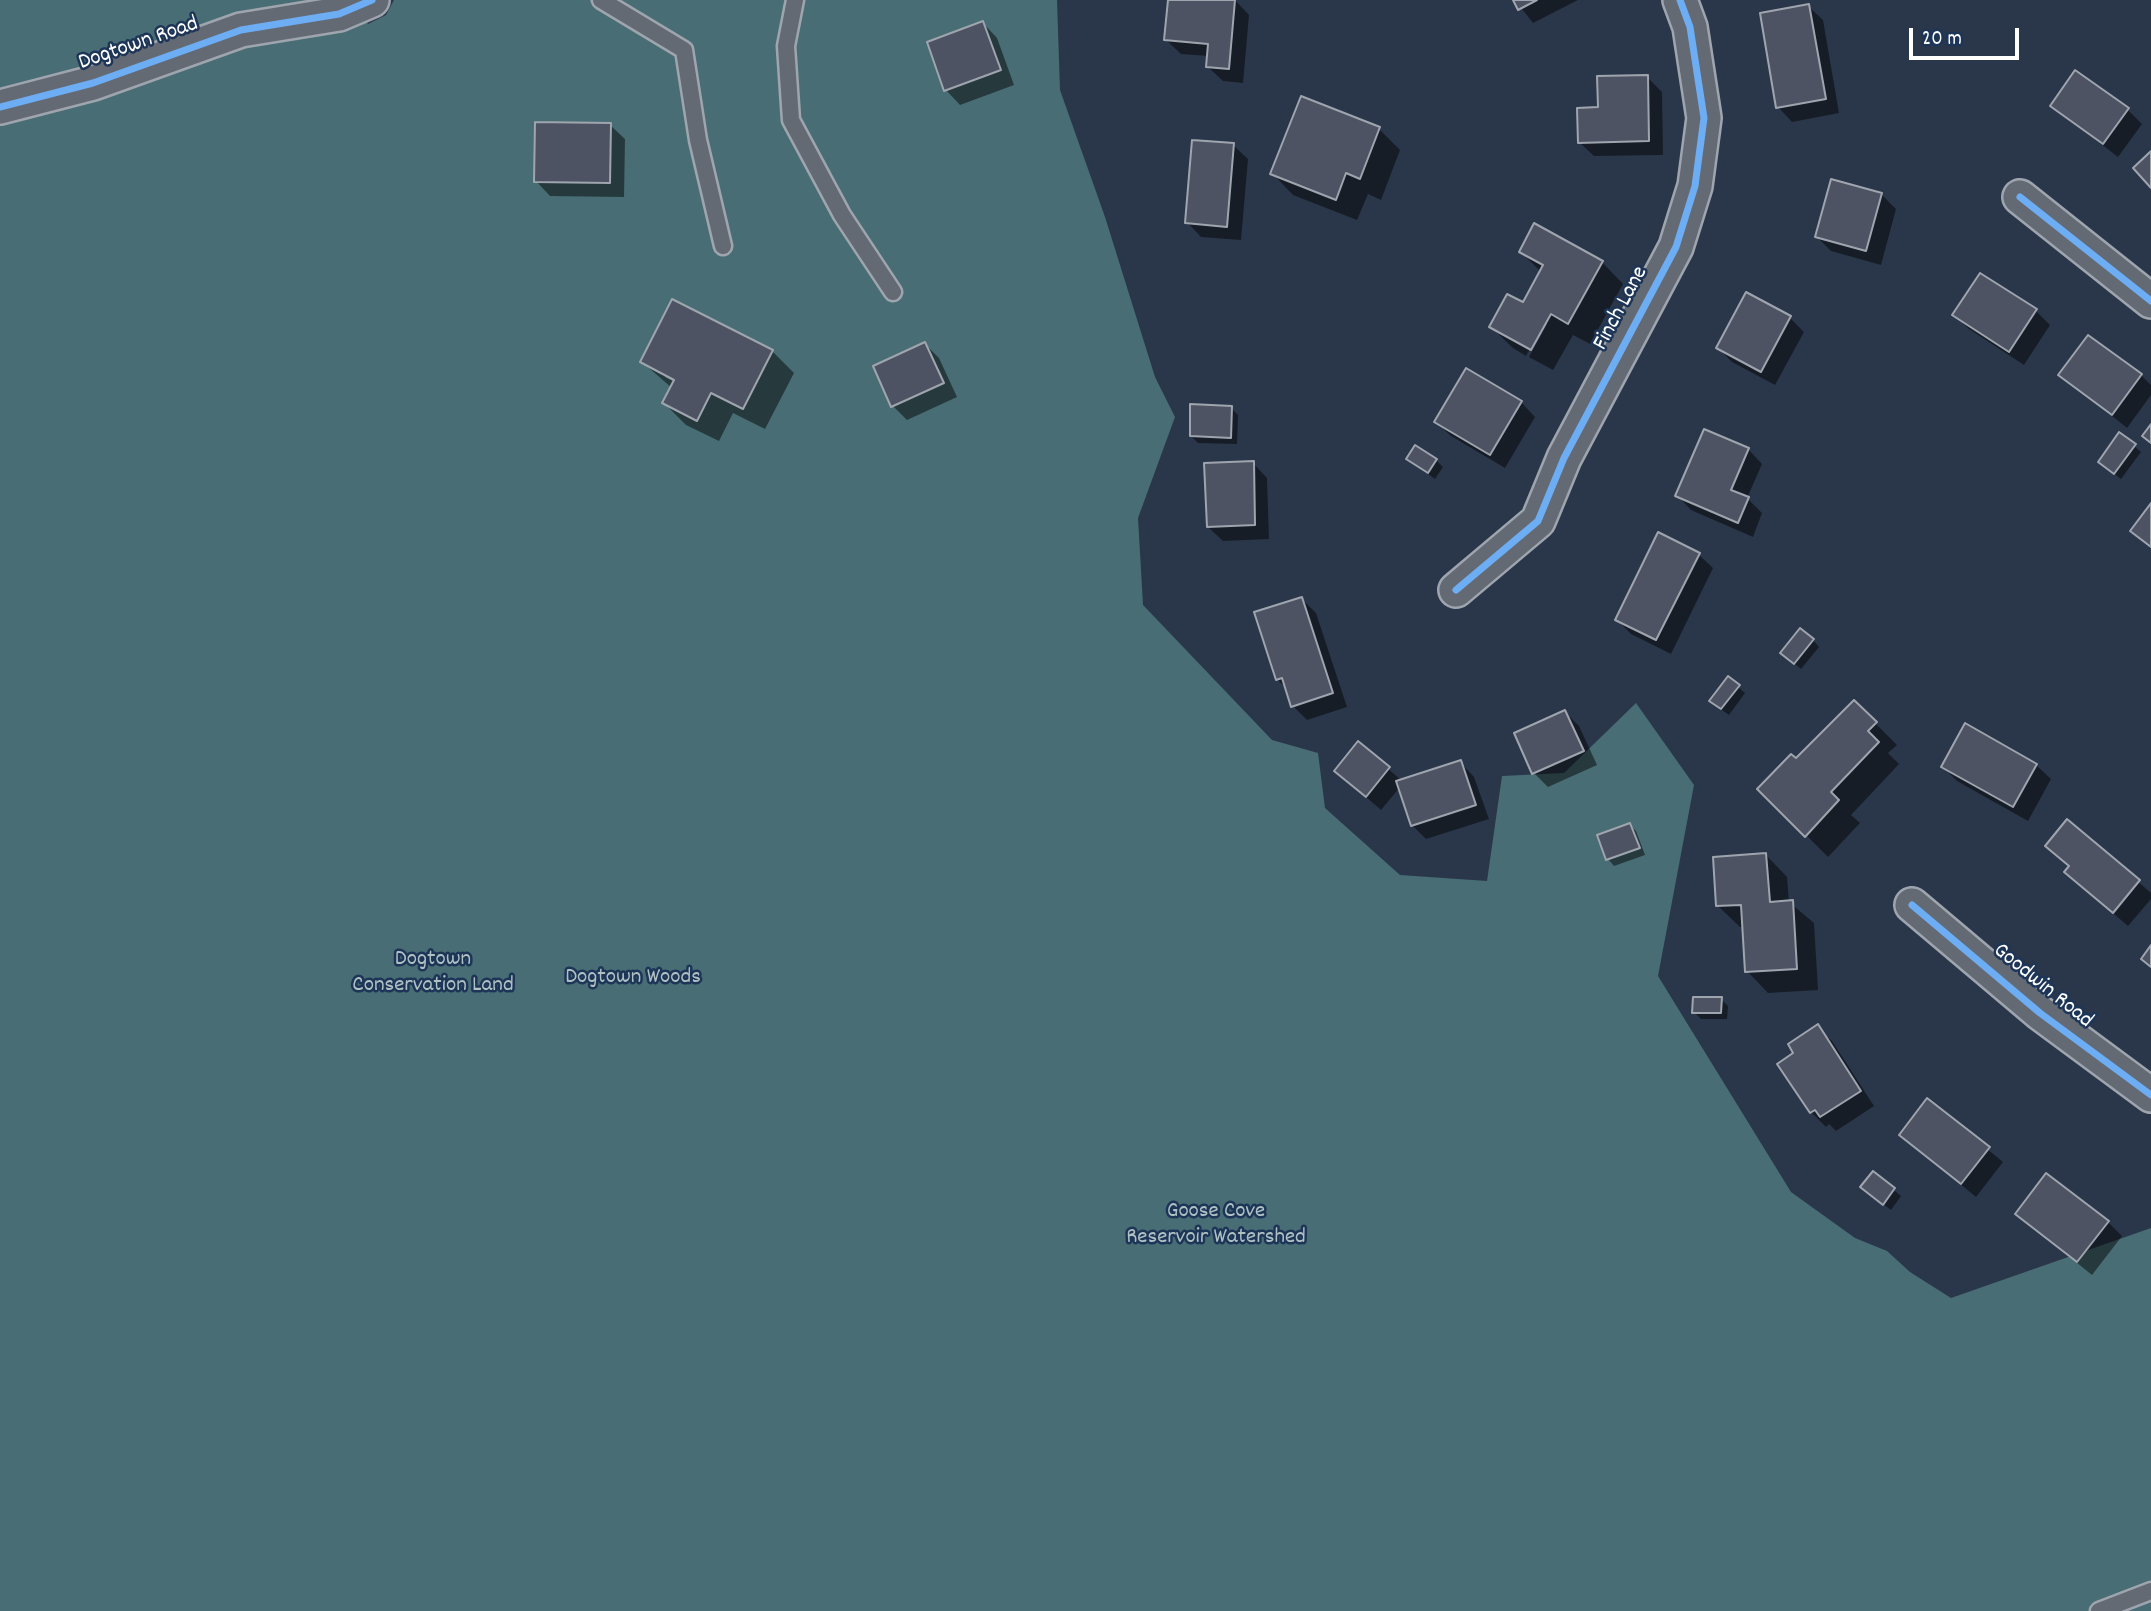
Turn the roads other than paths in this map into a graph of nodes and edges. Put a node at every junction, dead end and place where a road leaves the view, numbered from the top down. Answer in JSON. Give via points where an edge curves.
{"nodes":[{"id":1,"x":372,"y":0,"type":"edge"},
{"id":2,"x":601,"y":0,"type":"edge"},
{"id":3,"x":795,"y":0,"type":"edge"},
{"id":4,"x":1680,"y":0,"type":"edge"},
{"id":5,"x":0,"y":107,"type":"edge"},
{"id":6,"x":2020,"y":197,"type":"dead end"},
{"id":7,"x":723,"y":246,"type":"dead end"},
{"id":8,"x":893,"y":292,"type":"dead end"},
{"id":9,"x":2151,"y":301,"type":"edge"},
{"id":10,"x":1456,"y":590,"type":"dead end"},
{"id":11,"x":1912,"y":905,"type":"dead end"},
{"id":12,"x":2151,"y":1095,"type":"edge"},
{"id":13,"x":2151,"y":1591,"type":"edge"},
{"id":14,"x":2099,"y":1611,"type":"edge"}],
"edges":[{"from":1,"to":5,"type":"street","name":"Dogtown Road","via":[[339,14],[241,30],[93,83]]},
{"from":2,"to":7,"type":"lane","via":[[684,51],[698,140]]},
{"from":3,"to":8,"type":"lane","via":[[786,46],[790,120],[842,215]]},
{"from":4,"to":10,"type":"street","name":"Finch Lane","via":[[1690,27],[1704,118],[1695,186],[1676,247],[1564,458],[1538,521]]},
{"from":6,"to":9,"type":"street"},
{"from":11,"to":12,"type":"street","name":"Goodwin Road","via":[[2040,1013]]},
{"from":13,"to":14,"type":"lane"}]}
